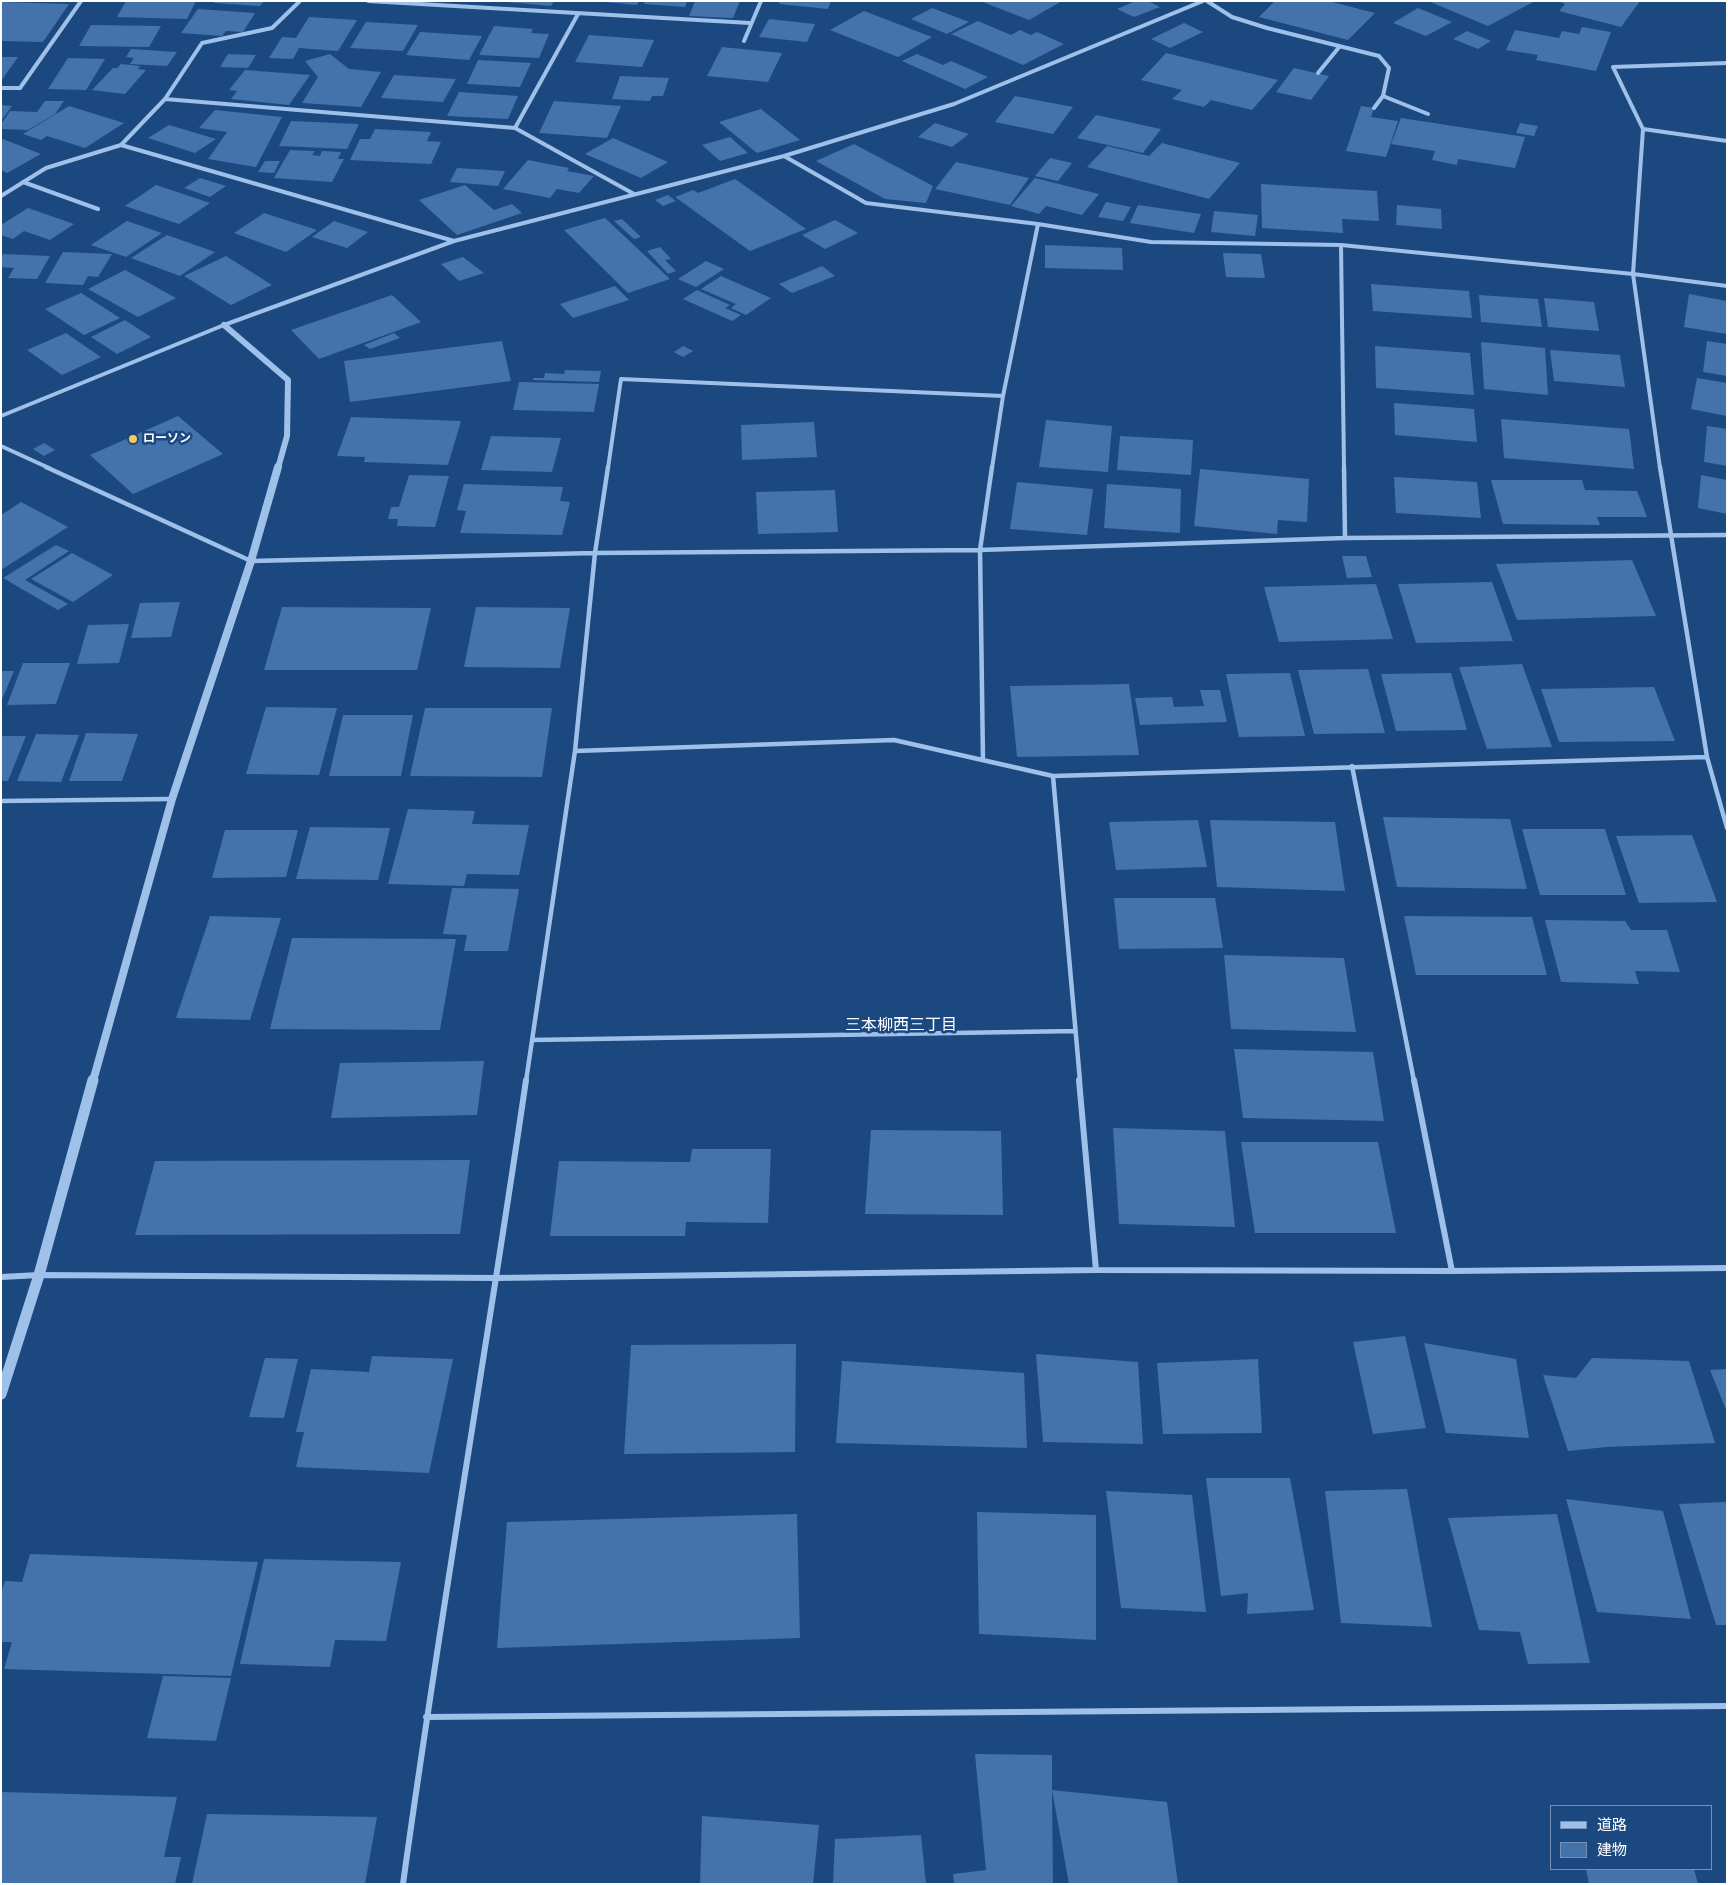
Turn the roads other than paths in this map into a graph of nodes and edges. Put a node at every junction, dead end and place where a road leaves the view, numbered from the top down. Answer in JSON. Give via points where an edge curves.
{"nodes":[{"id":1,"x":81,"y":1,"type":"edge"},
{"id":2,"x":300,"y":1,"type":"edge"},
{"id":3,"x":368,"y":1,"type":"edge"},
{"id":4,"x":761,"y":1,"type":"edge"},
{"id":5,"x":1203,"y":1,"type":"edge"},
{"id":6,"x":1207,"y":1,"type":"edge"},
{"id":7,"x":578,"y":14,"type":"junction"},
{"id":8,"x":750,"y":24,"type":"junction"},
{"id":9,"x":744,"y":40,"type":"dead end"},
{"id":10,"x":1340,"y":46,"type":"junction"},
{"id":11,"x":1727,"y":63,"type":"edge"},
{"id":12,"x":1318,"y":73,"type":"dead end"},
{"id":13,"x":1,"y":88,"type":"edge"},
{"id":14,"x":1383,"y":96,"type":"junction"},
{"id":15,"x":166,"y":99,"type":"junction"},
{"id":16,"x":1374,"y":108,"type":"dead end"},
{"id":17,"x":1428,"y":114,"type":"dead end"},
{"id":18,"x":515,"y":128,"type":"junction"},
{"id":19,"x":1643,"y":129,"type":"junction"},
{"id":20,"x":1727,"y":140,"type":"edge"},
{"id":21,"x":121,"y":145,"type":"junction"},
{"id":22,"x":784,"y":156,"type":"junction"},
{"id":23,"x":24,"y":182,"type":"junction"},
{"id":24,"x":634,"y":194,"type":"junction"},
{"id":25,"x":1,"y":196,"type":"edge"},
{"id":26,"x":98,"y":209,"type":"dead end"},
{"id":27,"x":1038,"y":224,"type":"junction"},
{"id":28,"x":454,"y":241,"type":"junction"},
{"id":29,"x":1341,"y":246,"type":"junction"},
{"id":30,"x":1633,"y":274,"type":"junction"},
{"id":31,"x":1727,"y":286,"type":"edge"},
{"id":32,"x":224,"y":325,"type":"junction"},
{"id":33,"x":1003,"y":396,"type":"junction"},
{"id":34,"x":1,"y":416,"type":"edge"},
{"id":35,"x":1,"y":446,"type":"edge"},
{"id":36,"x":1727,"y":535,"type":"edge"},
{"id":37,"x":1670,"y":536,"type":"junction"},
{"id":38,"x":1345,"y":538,"type":"junction"},
{"id":39,"x":980,"y":550,"type":"junction"},
{"id":40,"x":595,"y":553,"type":"junction"},
{"id":41,"x":251,"y":561,"type":"junction"},
{"id":42,"x":575,"y":751,"type":"junction"},
{"id":43,"x":1707,"y":757,"type":"junction"},
{"id":44,"x":983,"y":760,"type":"junction"},
{"id":45,"x":1352,"y":766,"type":"junction"},
{"id":46,"x":1053,"y":776,"type":"junction"},
{"id":47,"x":172,"y":799,"type":"junction"},
{"id":48,"x":1,"y":801,"type":"edge"},
{"id":49,"x":1727,"y":828,"type":"edge"},
{"id":50,"x":1075,"y":1031,"type":"junction"},
{"id":51,"x":532,"y":1040,"type":"junction"},
{"id":52,"x":1727,"y":1268,"type":"edge"},
{"id":53,"x":1096,"y":1270,"type":"junction"},
{"id":54,"x":1452,"y":1271,"type":"junction"},
{"id":55,"x":39,"y":1276,"type":"junction"},
{"id":56,"x":1,"y":1277,"type":"edge"},
{"id":57,"x":497,"y":1278,"type":"junction"},
{"id":58,"x":1,"y":1394,"type":"edge"},
{"id":59,"x":1727,"y":1706,"type":"edge"},
{"id":60,"x":426,"y":1717,"type":"junction"},
{"id":61,"x":403,"y":1884,"type":"edge"}],
"edges":[{"from":1,"to":13,"type":"street","via":[[20,88]]},
{"from":2,"to":15,"type":"street","via":[[272,28],[202,43]]},
{"from":3,"to":7,"type":"street"},
{"from":4,"to":8,"type":"street"},
{"from":5,"to":22,"type":"street","via":[[954,104]]},
{"from":6,"to":10,"type":"street","via":[[1232,17]]},
{"from":7,"to":8,"type":"street"},
{"from":7,"to":18,"type":"street"},
{"from":8,"to":9,"type":"street"},
{"from":10,"to":12,"type":"street"},
{"from":10,"to":14,"type":"street","via":[[1379,56],[1389,68]]},
{"from":11,"to":19,"type":"street","via":[[1613,67]]},
{"from":14,"to":16,"type":"street"},
{"from":14,"to":17,"type":"street"},
{"from":15,"to":18,"type":"street"},
{"from":15,"to":21,"type":"street"},
{"from":18,"to":24,"type":"street"},
{"from":19,"to":20,"type":"street"},
{"from":19,"to":30,"type":"street"},
{"from":21,"to":23,"type":"street","via":[[46,168]]},
{"from":21,"to":28,"type":"street"},
{"from":22,"to":24,"type":"street"},
{"from":22,"to":27,"type":"street","via":[[866,202]]},
{"from":23,"to":25,"type":"street"},
{"from":23,"to":26,"type":"street"},
{"from":24,"to":28,"type":"street"},
{"from":27,"to":29,"type":"street","via":[[1151,242]]},
{"from":27,"to":33,"type":"street"},
{"from":28,"to":32,"type":"street"},
{"from":29,"to":30,"type":"street"},
{"from":29,"to":38,"type":"street"},
{"from":30,"to":31,"type":"street"},
{"from":30,"to":37,"type":"street"},
{"from":32,"to":34,"type":"street"},
{"from":32,"to":41,"type":"street","via":[[288,380],[287,436]]},
{"from":33,"to":39,"type":"street"},
{"from":33,"to":40,"type":"street","via":[[621,379]]},
{"from":35,"to":41,"type":"street"},
{"from":36,"to":37,"type":"street"},
{"from":37,"to":38,"type":"street"},
{"from":37,"to":43,"type":"street"},
{"from":38,"to":39,"type":"street"},
{"from":39,"to":40,"type":"street"},
{"from":39,"to":44,"type":"street"},
{"from":40,"to":41,"type":"street"},
{"from":40,"to":42,"type":"street"},
{"from":41,"to":47,"type":"street"},
{"from":42,"to":44,"type":"street","via":[[894,740]]},
{"from":42,"to":51,"type":"street"},
{"from":43,"to":45,"type":"street"},
{"from":43,"to":49,"type":"street"},
{"from":44,"to":46,"type":"street"},
{"from":45,"to":46,"type":"street"},
{"from":45,"to":54,"type":"street"},
{"from":46,"to":50,"type":"street"},
{"from":47,"to":48,"type":"street"},
{"from":47,"to":55,"type":"street"},
{"from":50,"to":51,"type":"street"},
{"from":50,"to":53,"type":"street"},
{"from":51,"to":57,"type":"street"},
{"from":52,"to":54,"type":"street"},
{"from":53,"to":54,"type":"street"},
{"from":53,"to":57,"type":"street"},
{"from":55,"to":56,"type":"street"},
{"from":55,"to":57,"type":"street"},
{"from":55,"to":58,"type":"street"},
{"from":57,"to":60,"type":"street"},
{"from":59,"to":60,"type":"street"},
{"from":60,"to":61,"type":"street"}]}
